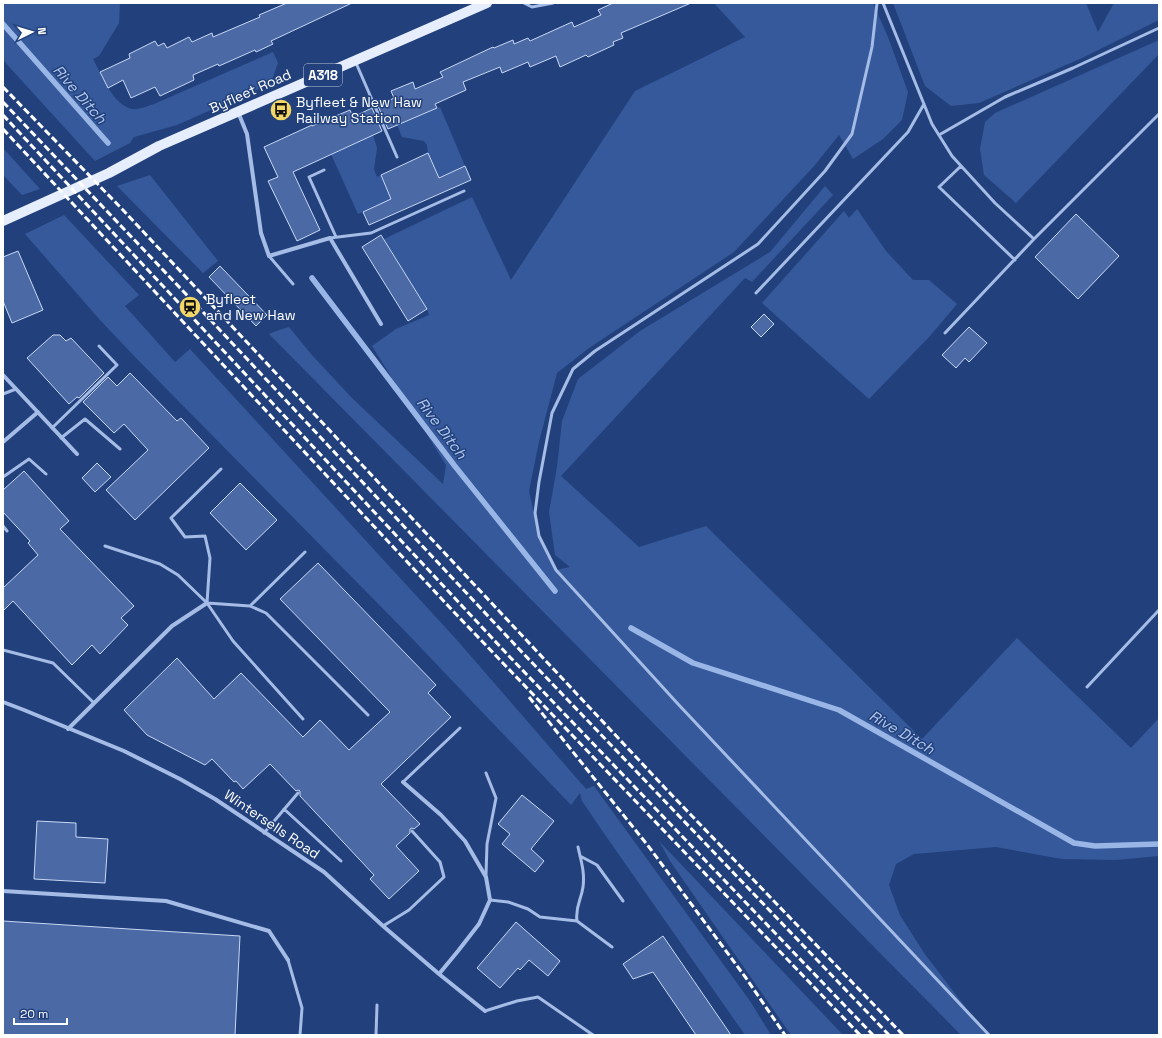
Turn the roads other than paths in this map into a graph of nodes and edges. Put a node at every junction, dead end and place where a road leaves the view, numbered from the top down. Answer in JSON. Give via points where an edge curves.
{"nodes":[{"id":1,"x":486,"y":3,"type":"edge"},
{"id":2,"x":524,"y":3,"type":"edge"},
{"id":3,"x":553,"y":3,"type":"edge"},
{"id":4,"x":877,"y":3,"type":"edge"},
{"id":5,"x":883,"y":3,"type":"edge"},
{"id":6,"x":475,"y":5,"type":"edge"},
{"id":7,"x":1159,"y":28,"type":"edge"},
{"id":8,"x":356,"y":61,"type":"junction"},
{"id":9,"x":924,"y":104,"type":"junction"},
{"id":10,"x":238,"y":112,"type":"junction"},
{"id":11,"x":1159,"y":114,"type":"edge"},
{"id":12,"x":939,"y":135,"type":"junction"},
{"id":13,"x":397,"y":157,"type":"dead end"},
{"id":14,"x":961,"y":166,"type":"junction"},
{"id":15,"x":324,"y":170,"type":"dead end"},
{"id":16,"x":464,"y":191,"type":"dead end"},
{"id":17,"x":3,"y":221,"type":"edge"},
{"id":18,"x":336,"y":237,"type":"junction"},
{"id":19,"x":330,"y":238,"type":"junction"},
{"id":20,"x":1034,"y":239,"type":"junction"},
{"id":21,"x":269,"y":256,"type":"junction"},
{"id":22,"x":1015,"y":260,"type":"junction"},
{"id":23,"x":293,"y":284,"type":"dead end"},
{"id":24,"x":756,"y":293,"type":"dead end"},
{"id":25,"x":380,"y":324,"type":"dead end"},
{"id":26,"x":945,"y":332,"type":"dead end"},
{"id":27,"x":99,"y":346,"type":"dead end"},
{"id":28,"x":3,"y":375,"type":"edge"},
{"id":29,"x":16,"y":389,"type":"junction"},
{"id":30,"x":3,"y":394,"type":"edge"},
{"id":31,"x":38,"y":412,"type":"junction"},
{"id":32,"x":52,"y":428,"type":"junction"},
{"id":33,"x":61,"y":438,"type":"junction"},
{"id":34,"x":3,"y":442,"type":"edge"},
{"id":35,"x":120,"y":449,"type":"dead end"},
{"id":36,"x":77,"y":454,"type":"dead end"},
{"id":37,"x":221,"y":469,"type":"dead end"},
{"id":38,"x":46,"y":474,"type":"dead end"},
{"id":39,"x":3,"y":478,"type":"edge"},
{"id":40,"x":3,"y":526,"type":"edge"},
{"id":41,"x":7,"y":531,"type":"dead end"},
{"id":42,"x":105,"y":546,"type":"dead end"},
{"id":43,"x":305,"y":552,"type":"dead end"},
{"id":44,"x":207,"y":603,"type":"junction"},
{"id":45,"x":250,"y":606,"type":"junction"},
{"id":46,"x":1159,"y":610,"type":"edge"},
{"id":47,"x":3,"y":650,"type":"edge"},
{"id":48,"x":1087,"y":686,"type":"dead end"},
{"id":49,"x":3,"y":702,"type":"edge"},
{"id":50,"x":94,"y":703,"type":"junction"},
{"id":51,"x":368,"y":715,"type":"dead end"},
{"id":52,"x":303,"y":719,"type":"dead end"},
{"id":53,"x":68,"y":728,"type":"junction"},
{"id":54,"x":460,"y":728,"type":"dead end"},
{"id":55,"x":486,"y":773,"type":"dead end"},
{"id":56,"x":403,"y":782,"type":"joint"},
{"id":57,"x":298,"y":793,"type":"dead end"},
{"id":58,"x":284,"y":809,"type":"junction"},
{"id":59,"x":412,"y":831,"type":"dead end"},
{"id":60,"x":264,"y":833,"type":"junction"},
{"id":61,"x":578,"y":847,"type":"dead end"},
{"id":62,"x":580,"y":856,"type":"junction"},
{"id":63,"x":341,"y":861,"type":"dead end"},
{"id":64,"x":486,"y":877,"type":"junction"},
{"id":65,"x":3,"y":891,"type":"edge"},
{"id":66,"x":490,"y":900,"type":"junction"},
{"id":67,"x":623,"y":901,"type":"dead end"},
{"id":68,"x":577,"y":921,"type":"junction"},
{"id":69,"x":383,"y":926,"type":"junction"},
{"id":70,"x":612,"y":947,"type":"dead end"},
{"id":71,"x":288,"y":960,"type":"joint"},
{"id":72,"x":439,"y":974,"type":"junction"},
{"id":73,"x":377,"y":1005,"type":"dead end"},
{"id":74,"x":485,"y":1010,"type":"joint"},
{"id":75,"x":300,"y":1035,"type":"edge"},
{"id":76,"x":376,"y":1035,"type":"edge"},
{"id":77,"x":593,"y":1035,"type":"edge"},
{"id":78,"x":989,"y":1035,"type":"edge"}],
"edges":[{"from":1,"to":6,"type":"main road","name":"Byfleet Road","number":"A318"},
{"from":2,"to":3,"type":"lane","via":[[532,7]]},
{"from":4,"to":78,"type":"lane","via":[[872,47],[852,134],[825,171],[758,244],[596,351],[573,369],[552,413],[535,513],[539,536],[556,570],[678,704]]},
{"from":5,"to":9,"type":"lane"},
{"from":6,"to":8,"type":"main road","name":"Byfleet Road","number":"A318"},
{"from":7,"to":12,"type":"lane","via":[[1005,98]]},
{"from":8,"to":10,"type":"main road","name":"Byfleet Road","number":"A318"},
{"from":8,"to":13,"type":"lane"},
{"from":9,"to":12,"type":"lane"},
{"from":9,"to":24,"type":"lane","via":[[908,132]]},
{"from":10,"to":17,"type":"main road","name":"Byfleet Road","number":"A318","via":[[159,146],[109,173]]},
{"from":10,"to":21,"type":"street","via":[[247,134],[261,233]]},
{"from":11,"to":20,"type":"lane"},
{"from":12,"to":14,"type":"lane"},
{"from":14,"to":20,"type":"lane"},
{"from":14,"to":22,"type":"lane","via":[[940,187]]},
{"from":15,"to":18,"type":"lane","via":[[309,177]]},
{"from":16,"to":18,"type":"lane","via":[[371,233]]},
{"from":18,"to":19,"type":"lane"},
{"from":19,"to":21,"type":"street"},
{"from":19,"to":25,"type":"street"},
{"from":20,"to":22,"type":"lane"},
{"from":21,"to":23,"type":"lane"},
{"from":22,"to":26,"type":"lane"},
{"from":27,"to":32,"type":"lane","via":[[117,365]]},
{"from":28,"to":29,"type":"street"},
{"from":29,"to":30,"type":"lane"},
{"from":29,"to":31,"type":"street"},
{"from":31,"to":32,"type":"street"},
{"from":31,"to":34,"type":"street"},
{"from":32,"to":33,"type":"street"},
{"from":33,"to":35,"type":"lane","via":[[85,419]]},
{"from":33,"to":36,"type":"street"},
{"from":37,"to":44,"type":"lane","via":[[170,518],[185,537],[205,536],[210,558]]},
{"from":38,"to":39,"type":"lane","via":[[29,458]]},
{"from":40,"to":41,"type":"lane"},
{"from":42,"to":44,"type":"lane","via":[[160,564],[178,575]]},
{"from":43,"to":45,"type":"lane"},
{"from":44,"to":45,"type":"lane"},
{"from":44,"to":50,"type":"street","via":[[172,626]]},
{"from":44,"to":52,"type":"lane","via":[[233,641]]},
{"from":45,"to":51,"type":"lane","via":[[266,613]]},
{"from":46,"to":48,"type":"lane"},
{"from":47,"to":50,"type":"lane","via":[[53,663]]},
{"from":49,"to":53,"type":"street","name":"Wintersells Road"},
{"from":50,"to":53,"type":"street"},
{"from":53,"to":60,"type":"street","name":"Wintersells Road","via":[[180,779],[215,799]]},
{"from":54,"to":56,"type":"lane"},
{"from":55,"to":64,"type":"lane","via":[[496,798],[487,844]]},
{"from":56,"to":64,"type":"street","via":[[441,815],[465,841]]},
{"from":57,"to":58,"type":"lane"},
{"from":58,"to":60,"type":"lane"},
{"from":58,"to":63,"type":"lane"},
{"from":59,"to":69,"type":"lane","via":[[440,862],[444,877],[409,910]]},
{"from":60,"to":69,"type":"street","name":"Wintersells Road","via":[[324,872]]},
{"from":61,"to":62,"type":"lane"},
{"from":62,"to":67,"type":"lane","via":[[597,865]]},
{"from":62,"to":68,"type":"lane","via":[[584,872],[583,889],[576,911]]},
{"from":64,"to":66,"type":"street"},
{"from":65,"to":71,"type":"street","via":[[166,901],[269,931]]},
{"from":66,"to":68,"type":"lane","via":[[508,902],[528,909],[540,917]]},
{"from":66,"to":72,"type":"street","via":[[479,924]]},
{"from":68,"to":70,"type":"lane"},
{"from":69,"to":72,"type":"street","name":"Wintersells Road"},
{"from":71,"to":75,"type":"lane","via":[[302,1008]]},
{"from":72,"to":74,"type":"street","name":"Wintersells Road"},
{"from":73,"to":76,"type":"lane"},
{"from":74,"to":77,"type":"lane","via":[[538,997]]}]}
